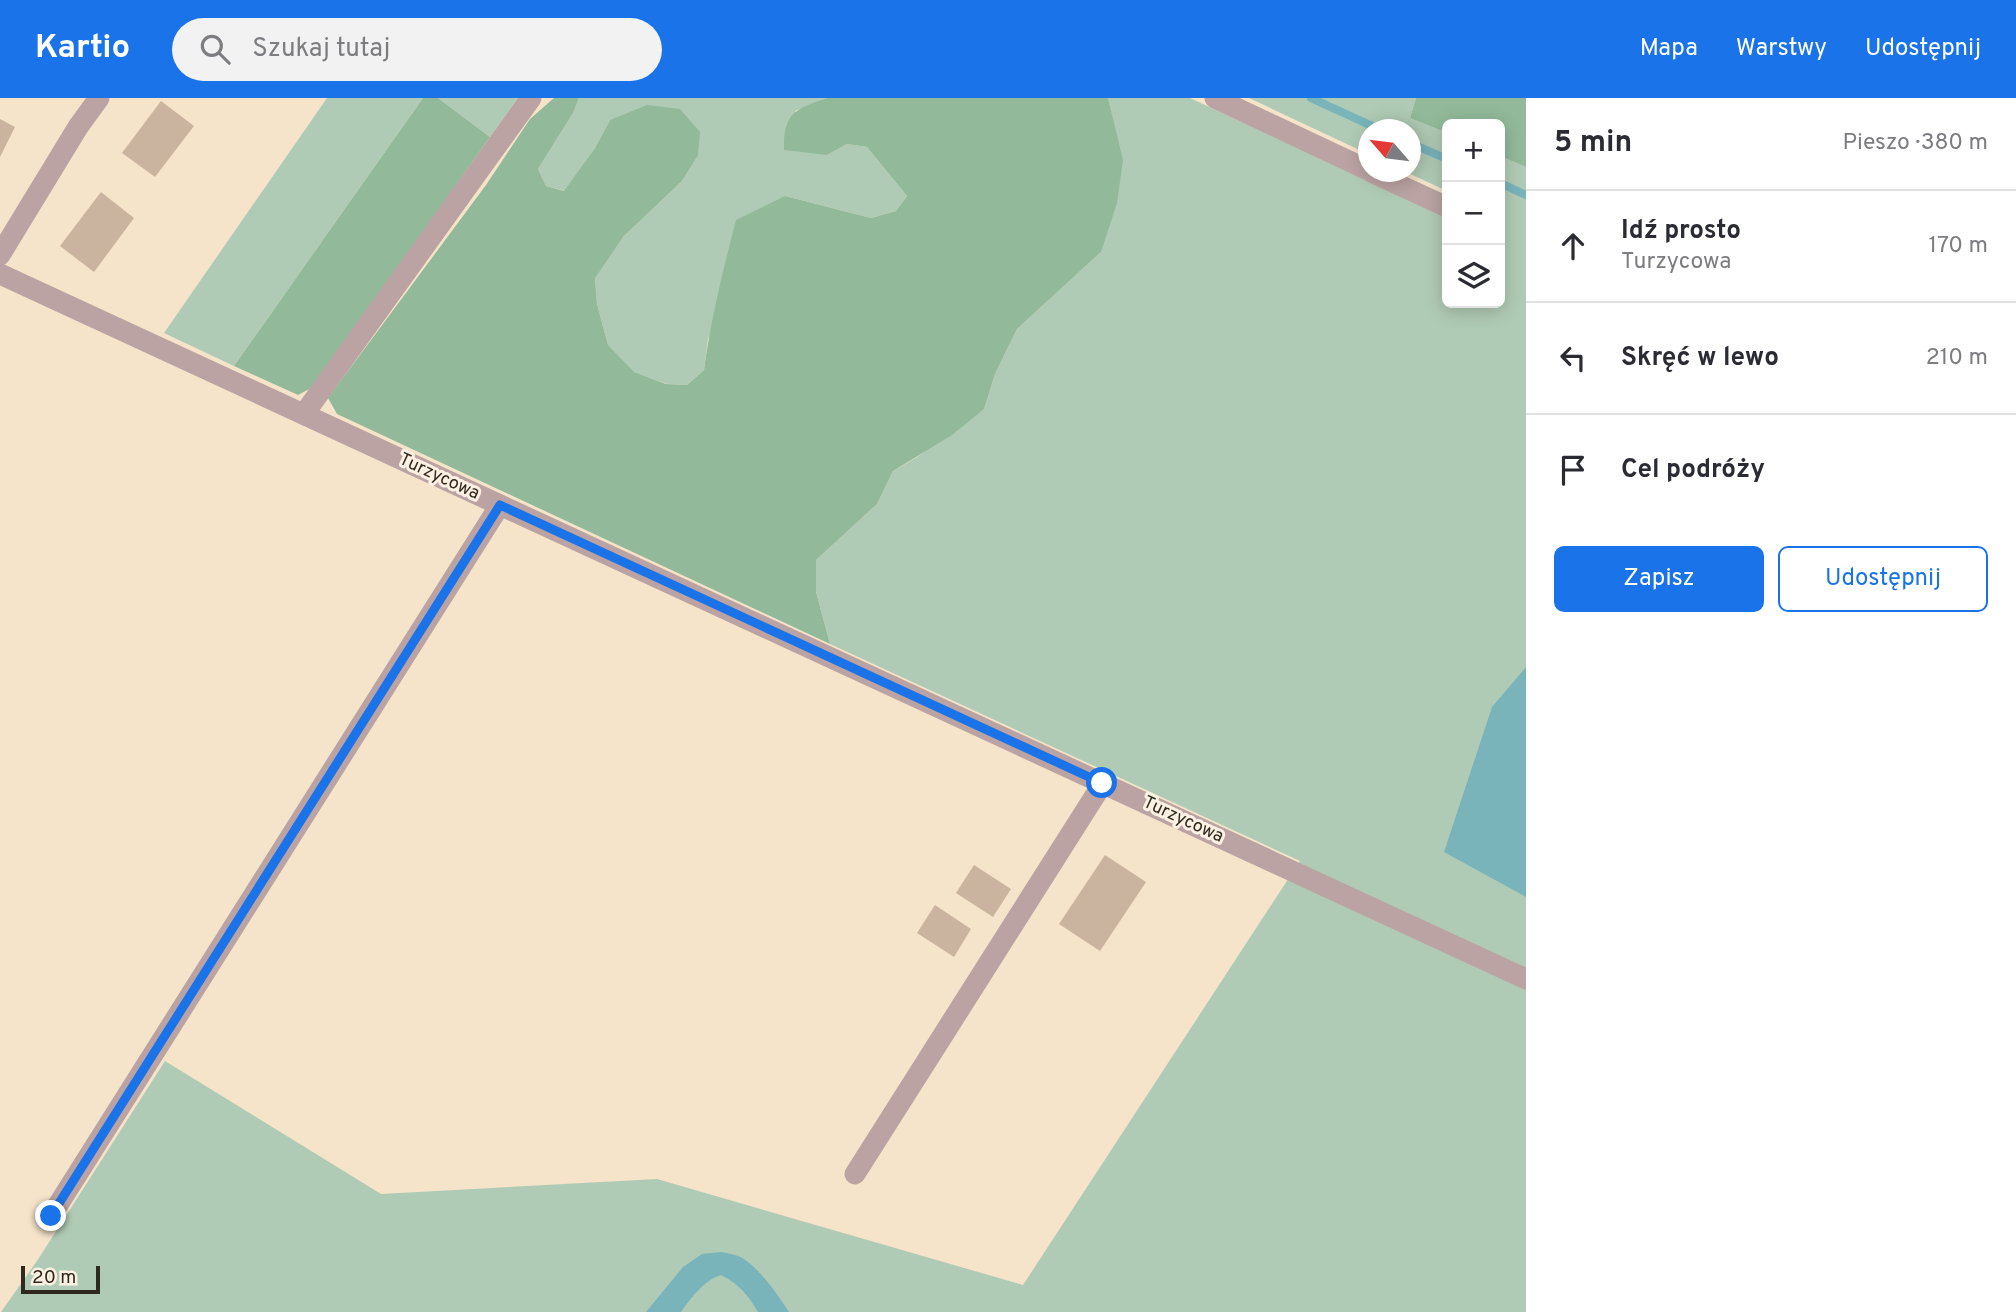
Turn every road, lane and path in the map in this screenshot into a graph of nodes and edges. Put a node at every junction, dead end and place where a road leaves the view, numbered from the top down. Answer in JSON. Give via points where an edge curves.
{"nodes":[{"id":1,"x":100,"y":98,"type":"edge"},
{"id":2,"x":531,"y":98,"type":"edge"},
{"id":3,"x":1215,"y":98,"type":"edge"},
{"id":4,"x":1358,"y":165,"type":"edge"},
{"id":5,"x":1393,"y":182,"type":"edge"},
{"id":6,"x":1442,"y":206,"type":"edge"},
{"id":7,"x":0,"y":255,"type":"edge"},
{"id":8,"x":0,"y":274,"type":"edge"},
{"id":9,"x":304,"y":414,"type":"junction"},
{"id":10,"x":500,"y":505,"type":"junction"},
{"id":11,"x":1102,"y":783,"type":"junction"},
{"id":12,"x":1526,"y":979,"type":"edge"},
{"id":13,"x":855,"y":1174,"type":"dead end"},
{"id":14,"x":51,"y":1216,"type":"dead end"}],
"edges":[{"from":1,"to":7,"type":"street"},
{"from":2,"to":9,"type":"street"},
{"from":3,"to":4,"type":"street"},
{"from":5,"to":6,"type":"street"},
{"from":8,"to":9,"type":"street","name":"Turzycowa"},
{"from":9,"to":10,"type":"street","name":"Turzycowa"},
{"from":10,"to":11,"type":"street","name":"Turzycowa"},
{"from":10,"to":14,"type":"street"},
{"from":11,"to":12,"type":"street","name":"Turzycowa"},
{"from":11,"to":13,"type":"street"}]}
